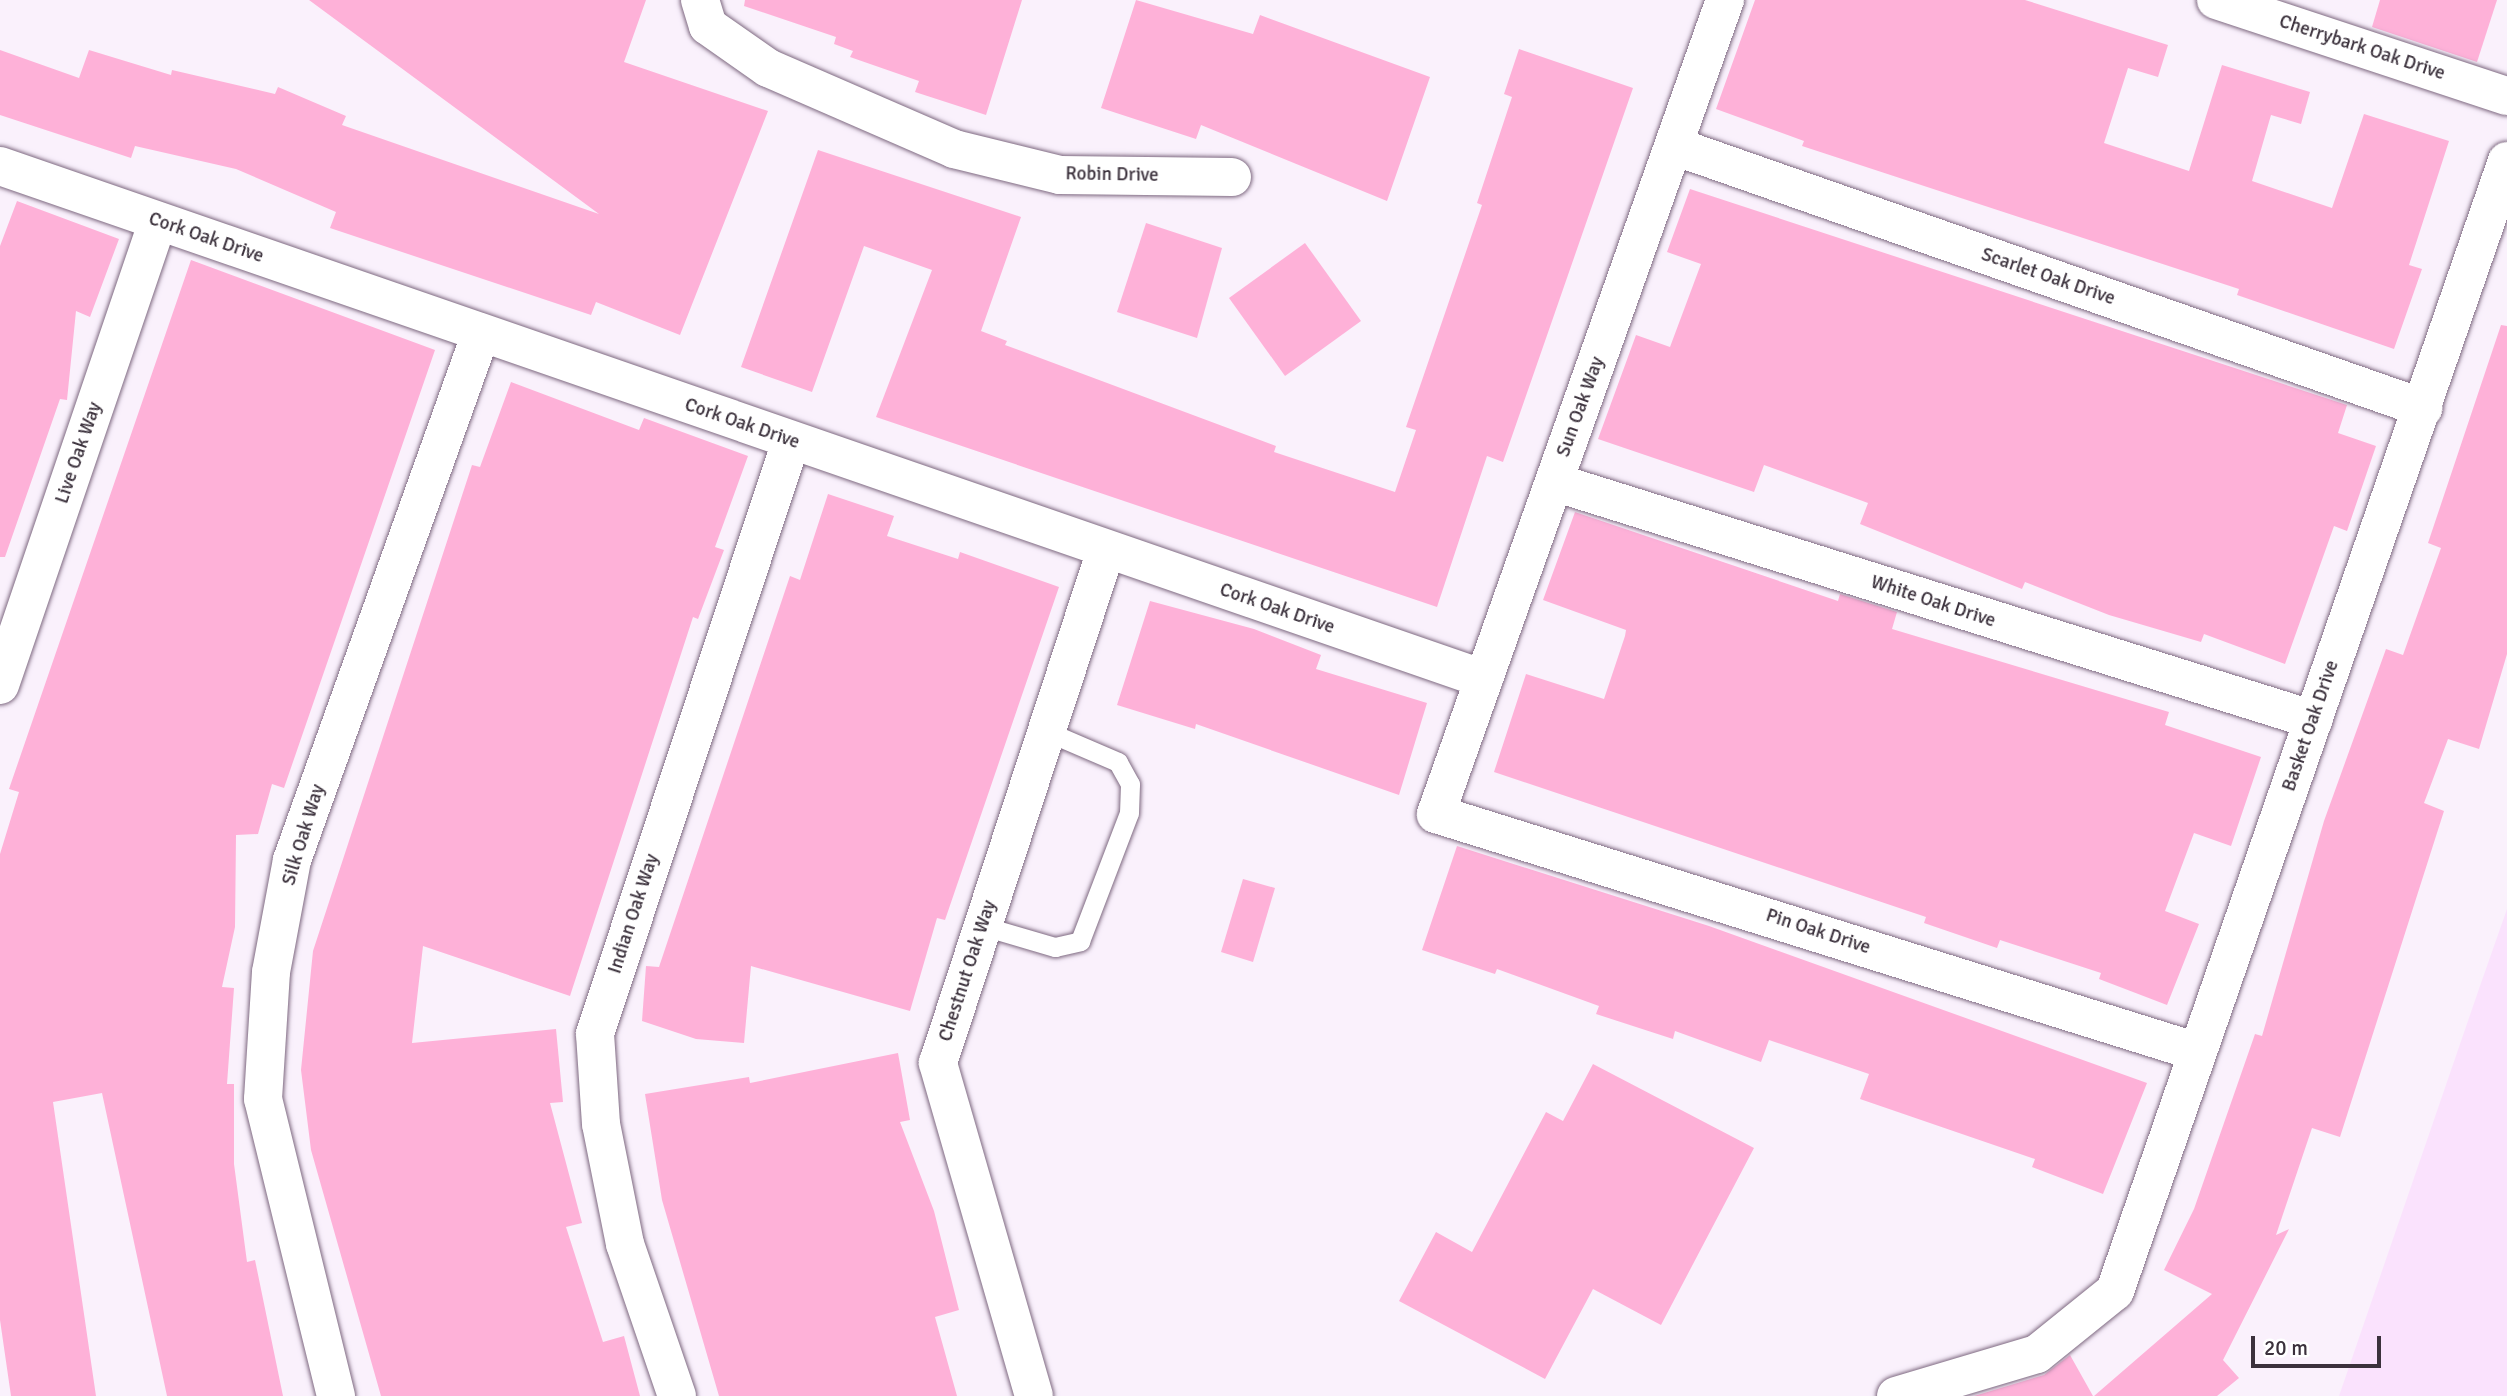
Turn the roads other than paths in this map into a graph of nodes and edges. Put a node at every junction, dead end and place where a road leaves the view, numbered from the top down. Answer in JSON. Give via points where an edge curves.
{"nodes":[{"id":1,"x":700,"y":0,"type":"edge"},
{"id":2,"x":1725,"y":0,"type":"edge"},
{"id":3,"x":2216,"y":0,"type":"edge"},
{"id":4,"x":2507,"y":96,"type":"edge"},
{"id":5,"x":1674,"y":146,"type":"junction"},
{"id":6,"x":2507,"y":161,"type":"edge"},
{"id":7,"x":0,"y":166,"type":"edge"},
{"id":8,"x":1232,"y":177,"type":"dead end"},
{"id":9,"x":158,"y":221,"type":"junction"},
{"id":10,"x":481,"y":333,"type":"junction"},
{"id":11,"x":2423,"y":408,"type":"junction"},
{"id":12,"x":791,"y":441,"type":"junction"},
{"id":13,"x":1554,"y":482,"type":"junction"},
{"id":14,"x":1106,"y":550,"type":"junction"},
{"id":15,"x":1484,"y":678,"type":"junction"},
{"id":16,"x":0,"y":685,"type":"edge"},
{"id":17,"x":2314,"y":720,"type":"junction"},
{"id":18,"x":1048,"y":732,"type":"junction"},
{"id":19,"x":1436,"y":814,"type":"joint"},
{"id":20,"x":983,"y":926,"type":"junction"},
{"id":21,"x":2198,"y":1052,"type":"junction"},
{"id":22,"x":335,"y":1396,"type":"edge"},
{"id":23,"x":677,"y":1396,"type":"edge"},
{"id":24,"x":1034,"y":1396,"type":"edge"},
{"id":25,"x":1896,"y":1396,"type":"edge"}],
"edges":[{"from":1,"to":8,"type":"street","name":"Robin Drive","via":[[708,26],[768,68],[954,149],[1060,175]]},
{"from":2,"to":5,"type":"street","name":"Sun Oak Way"},
{"from":3,"to":4,"type":"street","name":"Cherrybark Oak Drive"},
{"from":5,"to":11,"type":"street","name":"Scarlet Oak Drive"},
{"from":5,"to":13,"type":"street","name":"Sun Oak Way"},
{"from":6,"to":11,"type":"street","name":"Basket Oak Drive"},
{"from":7,"to":9,"type":"street","name":"Cork Oak Drive"},
{"from":9,"to":10,"type":"street","name":"Cork Oak Drive"},
{"from":9,"to":16,"type":"street","name":"Live Oak Way"},
{"from":10,"to":12,"type":"street","name":"Cork Oak Drive"},
{"from":10,"to":22,"type":"street","name":"Silk Oak Way","via":[[292,860],[271,972],[263,1099]]},
{"from":11,"to":17,"type":"street","name":"Basket Oak Drive"},
{"from":12,"to":14,"type":"street","name":"Cork Oak Drive"},
{"from":12,"to":23,"type":"street","name":"Indian Oak Way","via":[[595,1034],[601,1124],[625,1244]]},
{"from":13,"to":15,"type":"street","name":"Sun Oak Way"},
{"from":13,"to":17,"type":"street","name":"White Oak Drive"},
{"from":14,"to":15,"type":"street","name":"Cork Oak Drive"},
{"from":14,"to":18,"type":"street","name":"Chestnut Oak Way"},
{"from":15,"to":19,"type":"street","name":"Sun Oak Way"},
{"from":17,"to":21,"type":"street","name":"Basket Oak Drive"},
{"from":18,"to":20,"type":"street","name":"Chestnut Oak Way"},
{"from":18,"to":20,"type":"lane","via":[[1118,762],[1130,784],[1129,813],[1080,941],[1055,947]]},
{"from":19,"to":21,"type":"street","name":"Pin Oak Drive"},
{"from":20,"to":24,"type":"street","name":"Chestnut Oak Way","via":[[938,1063]]},
{"from":21,"to":25,"type":"street","name":"Basket Oak Drive","via":[[2115,1291],[2037,1354]]}]}
